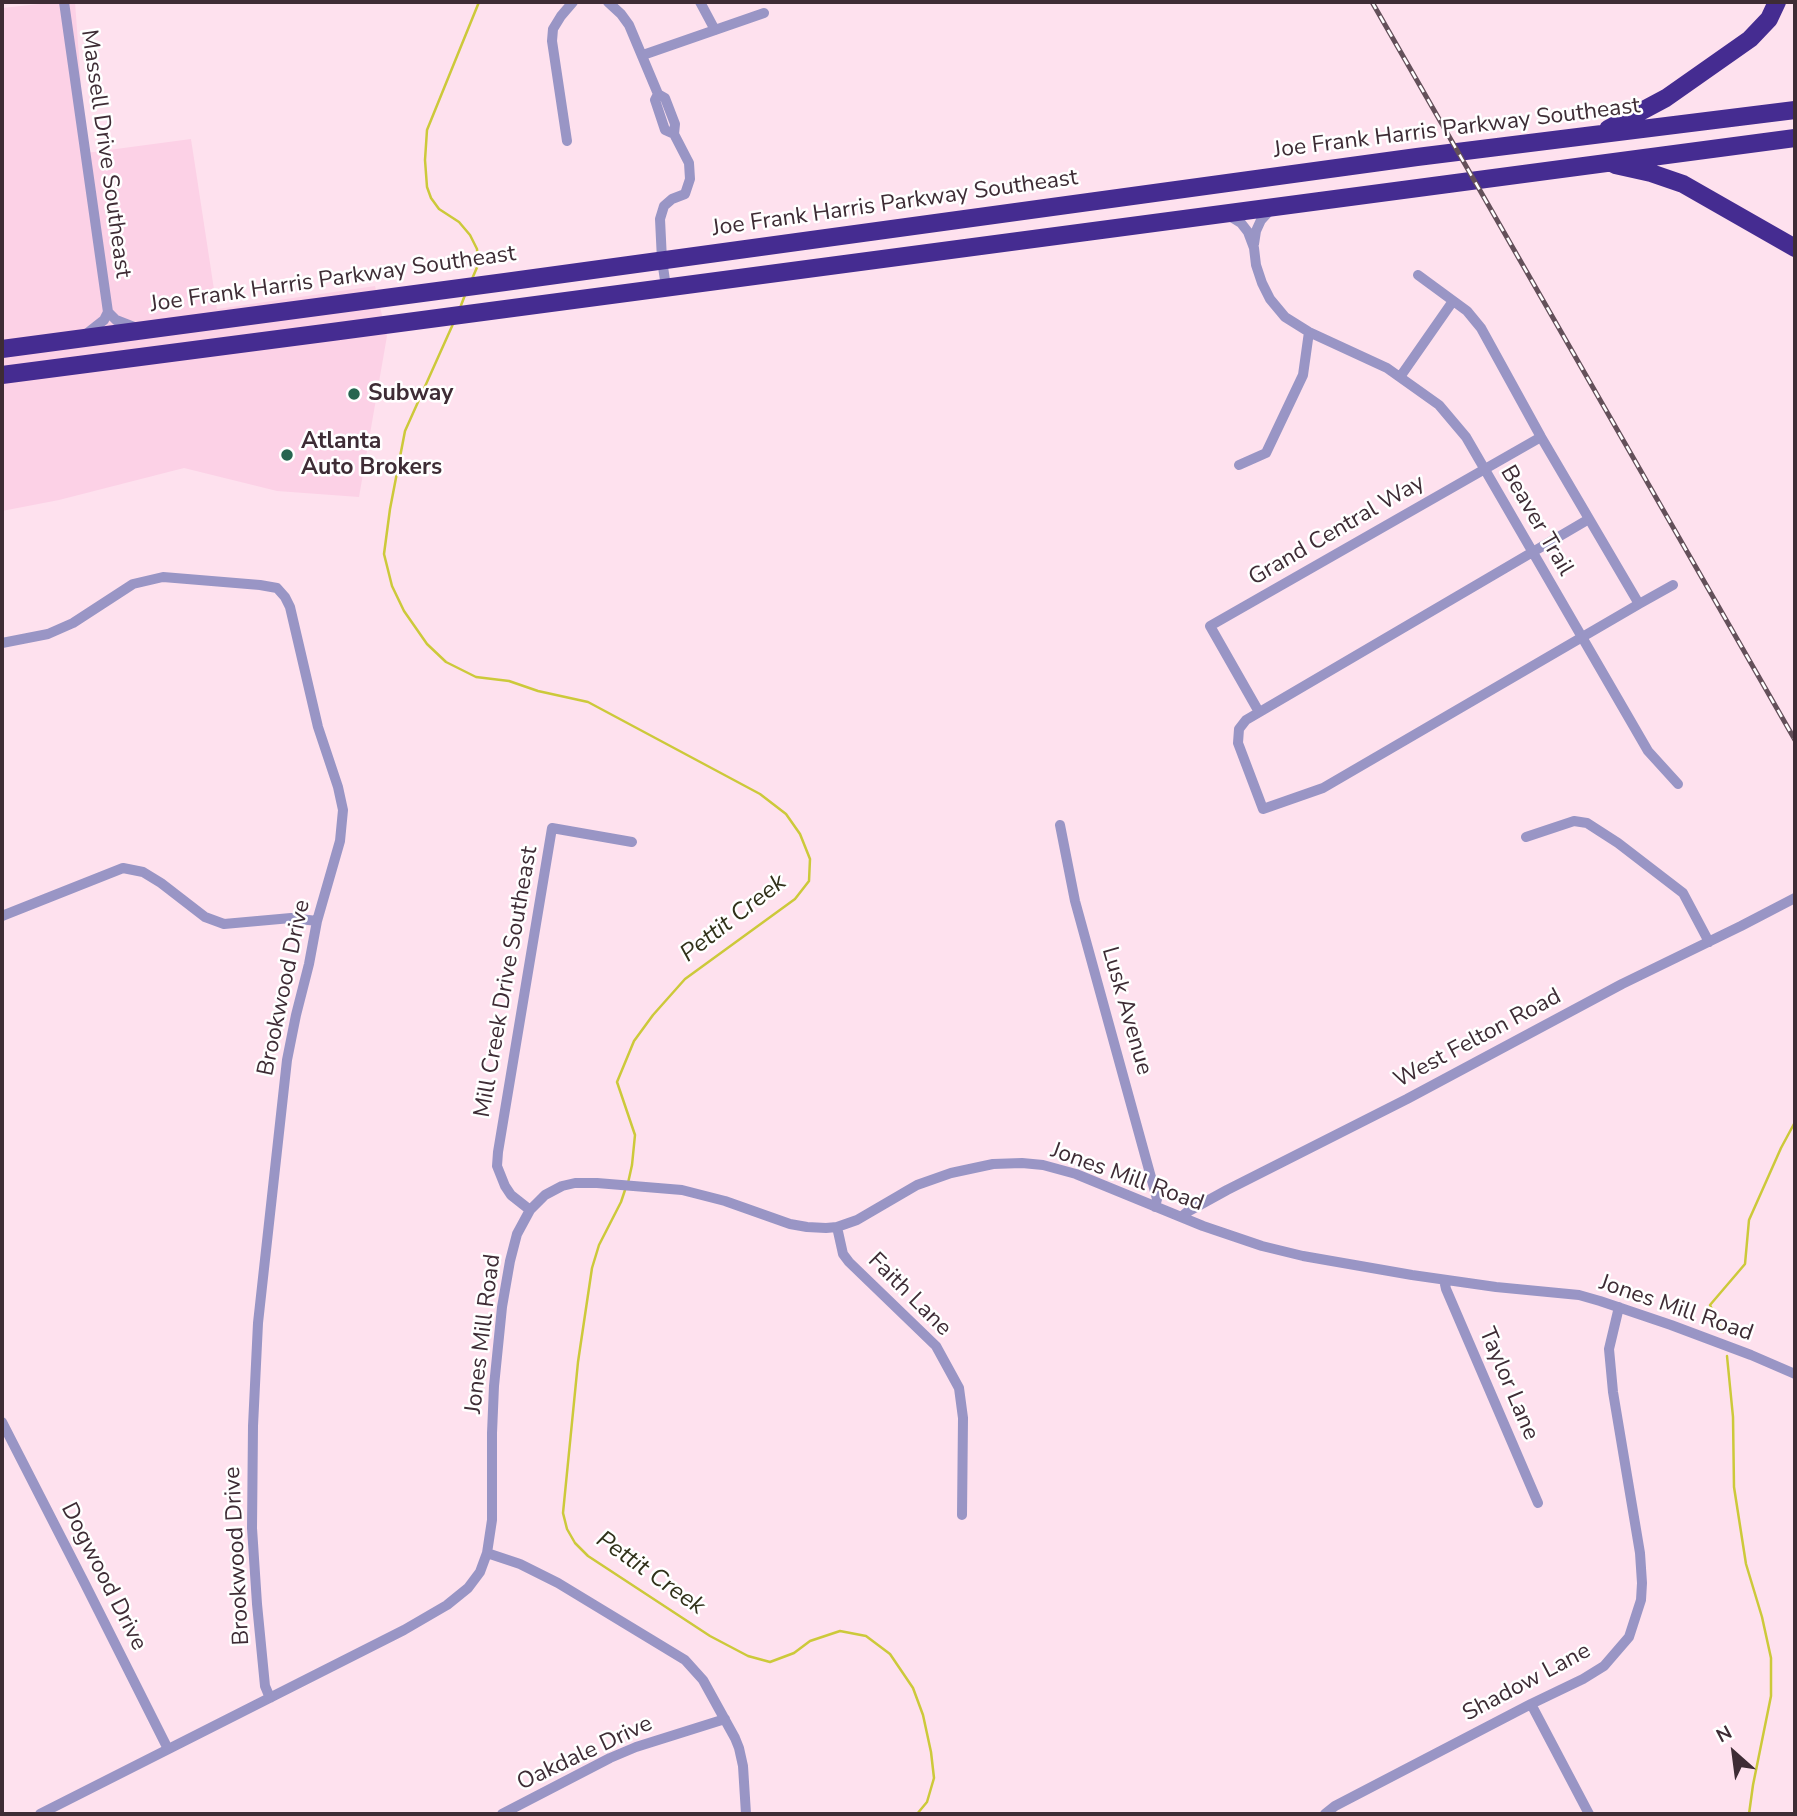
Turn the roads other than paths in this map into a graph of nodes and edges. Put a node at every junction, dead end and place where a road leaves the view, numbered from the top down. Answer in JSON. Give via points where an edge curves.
{"nodes":[{"id":1,"x":64,"y":2,"type":"edge"},
{"id":2,"x":573,"y":2,"type":"edge"},
{"id":3,"x":608,"y":2,"type":"edge"},
{"id":4,"x":700,"y":2,"type":"edge"},
{"id":5,"x":1777,"y":2,"type":"edge"},
{"id":6,"x":764,"y":13,"type":"dead end"},
{"id":7,"x":715,"y":30,"type":"junction"},
{"id":8,"x":643,"y":55,"type":"junction"},
{"id":9,"x":1795,"y":110,"type":"edge"},
{"id":10,"x":1589,"y":137,"type":"junction"},
{"id":11,"x":1795,"y":138,"type":"edge"},
{"id":12,"x":567,"y":141,"type":"dead end"},
{"id":13,"x":1594,"y":164,"type":"junction"},
{"id":14,"x":1275,"y":206,"type":"junction"},
{"id":15,"x":1223,"y":213,"type":"junction"},
{"id":16,"x":1254,"y":247,"type":"junction"},
{"id":17,"x":1795,"y":248,"type":"edge"},
{"id":18,"x":662,"y":260,"type":"junction"},
{"id":19,"x":1418,"y":275,"type":"dead end"},
{"id":20,"x":666,"y":287,"type":"junction"},
{"id":21,"x":1453,"y":301,"type":"junction"},
{"id":22,"x":107,"y":312,"type":"junction"},
{"id":23,"x":142,"y":330,"type":"junction"},
{"id":24,"x":1309,"y":332,"type":"junction"},
{"id":25,"x":78,"y":338,"type":"junction"},
{"id":26,"x":2,"y":349,"type":"edge"},
{"id":27,"x":2,"y":361,"type":"edge"},
{"id":28,"x":2,"y":375,"type":"edge"},
{"id":29,"x":1400,"y":377,"type":"junction"},
{"id":30,"x":1541,"y":437,"type":"junction"},
{"id":31,"x":1239,"y":465,"type":"dead end"},
{"id":32,"x":1484,"y":469,"type":"junction"},
{"id":33,"x":1589,"y":519,"type":"junction"},
{"id":34,"x":1532,"y":553,"type":"junction"},
{"id":35,"x":1673,"y":584,"type":"dead end"},
{"id":36,"x":1639,"y":604,"type":"junction"},
{"id":37,"x":1582,"y":639,"type":"junction"},
{"id":38,"x":2,"y":643,"type":"edge"},
{"id":39,"x":1259,"y":712,"type":"junction"},
{"id":40,"x":1678,"y":784,"type":"dead end"},
{"id":41,"x":1060,"y":825,"type":"dead end"},
{"id":42,"x":1526,"y":837,"type":"dead end"},
{"id":43,"x":632,"y":842,"type":"dead end"},
{"id":44,"x":1795,"y":898,"type":"edge"},
{"id":45,"x":2,"y":916,"type":"edge"},
{"id":46,"x":317,"y":921,"type":"junction"},
{"id":47,"x":1709,"y":942,"type":"junction"},
{"id":48,"x":1155,"y":1207,"type":"junction"},
{"id":49,"x":530,"y":1210,"type":"junction"},
{"id":50,"x":1181,"y":1217,"type":"junction"},
{"id":51,"x":837,"y":1227,"type":"junction"},
{"id":52,"x":1444,"y":1280,"type":"junction"},
{"id":53,"x":1619,"y":1307,"type":"junction"},
{"id":54,"x":1795,"y":1374,"type":"edge"},
{"id":55,"x":2,"y":1422,"type":"edge"},
{"id":56,"x":1538,"y":1503,"type":"dead end"},
{"id":57,"x":962,"y":1515,"type":"dead end"},
{"id":58,"x":487,"y":1553,"type":"junction"},
{"id":59,"x":270,"y":1698,"type":"junction"},
{"id":60,"x":1531,"y":1704,"type":"junction"},
{"id":61,"x":725,"y":1719,"type":"junction"},
{"id":62,"x":168,"y":1749,"type":"junction"},
{"id":63,"x":40,"y":1814,"type":"edge"},
{"id":64,"x":502,"y":1814,"type":"edge"},
{"id":65,"x":746,"y":1814,"type":"edge"},
{"id":66,"x":1325,"y":1814,"type":"edge"},
{"id":67,"x":1589,"y":1814,"type":"edge"}],
"edges":[{"from":1,"to":22,"type":"street","name":"Massell Drive Southeast"},
{"from":2,"to":12,"type":"street","via":[[553,29],[552,41]]},
{"from":3,"to":8,"type":"street","via":[[629,25]]},
{"from":4,"to":7,"type":"street"},
{"from":5,"to":10,"type":"highway","via":[[1762,28],[1737,49],[1656,104]]},
{"from":6,"to":7,"type":"street"},
{"from":7,"to":8,"type":"street"},
{"from":8,"to":18,"type":"street","via":[[665,130],[674,134],[689,163],[685,194],[664,206],[660,219]]},
{"from":9,"to":10,"type":"highway","name":"Joe Frank Harris Parkway Southeast"},
{"from":10,"to":18,"type":"highway","name":"Joe Frank Harris Parkway Southeast"},
{"from":11,"to":13,"type":"highway"},
{"from":13,"to":14,"type":"highway"},
{"from":13,"to":17,"type":"highway","via":[[1651,173],[1683,184]]},
{"from":14,"to":15,"type":"highway"},
{"from":14,"to":16,"type":"street","via":[[1261,220]]},
{"from":15,"to":16,"type":"street","name":"Beaver Trail","via":[[1244,227]]},
{"from":15,"to":20,"type":"highway"},
{"from":16,"to":24,"type":"street","name":"Beaver Trail","via":[[1258,274],[1270,299],[1285,317]]},
{"from":18,"to":20,"type":"street"},
{"from":18,"to":23,"type":"highway","name":"Joe Frank Harris Parkway Southeast"},
{"from":19,"to":21,"type":"street"},
{"from":20,"to":28,"type":"highway"},
{"from":21,"to":29,"type":"street"},
{"from":21,"to":30,"type":"street","via":[[1481,328]]},
{"from":22,"to":23,"type":"street","name":"Massell Drive Southeast"},
{"from":22,"to":25,"type":"street","name":"Massell Drive Southeast","via":[[98,326]]},
{"from":23,"to":25,"type":"highway","name":"Joe Frank Harris Parkway Southeast"},
{"from":24,"to":29,"type":"street","name":"Beaver Trail"},
{"from":24,"to":31,"type":"street","via":[[1303,375],[1266,453]]},
{"from":25,"to":26,"type":"highway","name":"Joe Frank Harris Parkway Southeast"},
{"from":25,"to":27,"type":"highway"},
{"from":29,"to":32,"type":"street","name":"Beaver Trail","via":[[1439,405],[1466,437]]},
{"from":30,"to":32,"type":"street","name":"Grand Central Way"},
{"from":30,"to":33,"type":"street"},
{"from":32,"to":34,"type":"street","name":"Beaver Trail"},
{"from":32,"to":39,"type":"street","name":"Grand Central Way","via":[[1210,626]]},
{"from":33,"to":34,"type":"street"},
{"from":33,"to":36,"type":"street"},
{"from":34,"to":37,"type":"street","name":"Beaver Trail"},
{"from":34,"to":39,"type":"street"},
{"from":35,"to":36,"type":"street"},
{"from":36,"to":37,"type":"street"},
{"from":37,"to":39,"type":"street","via":[[1323,788],[1263,809],[1237,736],[1246,720]]},
{"from":37,"to":40,"type":"street","name":"Beaver Trail","via":[[1648,751]]},
{"from":38,"to":46,"type":"street","name":"Brookwood Drive","via":[[48,634],[134,584],[163,577],[276,588],[290,607],[343,810],[340,841]]},
{"from":41,"to":48,"type":"street","name":"Lusk Avenue","via":[[1075,901],[1157,1199]]},
{"from":42,"to":47,"type":"street","via":[[1574,821],[1587,823],[1684,893]]},
{"from":43,"to":49,"type":"street","name":"Mill Creek Drive Southeast","via":[[552,828],[497,1166],[511,1195]]},
{"from":44,"to":47,"type":"street","name":"West Felton Road"},
{"from":45,"to":46,"type":"street","via":[[123,868],[143,872],[205,917],[225,924],[291,918]]},
{"from":46,"to":59,"type":"street","name":"Brookwood Drive","via":[[287,1060],[258,1323],[252,1528],[264,1678]]},
{"from":47,"to":50,"type":"street","name":"West Felton Road"},
{"from":48,"to":50,"type":"street","name":"Jones Mill Road"},
{"from":48,"to":51,"type":"street","name":"Jones Mill Road","via":[[1054,1168],[993,1164],[931,1179]]},
{"from":49,"to":51,"type":"street","name":"Jones Mill Road","via":[[556,1188],[597,1183],[697,1193],[799,1226]]},
{"from":49,"to":58,"type":"street","name":"Jones Mill Road","via":[[514,1242],[502,1307]]},
{"from":50,"to":52,"type":"street","name":"Jones Mill Road","via":[[1282,1251]]},
{"from":51,"to":57,"type":"street","name":"Faith Lane","via":[[849,1262],[936,1346],[959,1388]]},
{"from":52,"to":53,"type":"street","name":"Jones Mill Road","via":[[1579,1295]]},
{"from":52,"to":56,"type":"street","name":"Taylor Lane"},
{"from":53,"to":54,"type":"street","name":"Jones Mill Road"},
{"from":53,"to":60,"type":"street","name":"Shadow Lane","via":[[1609,1349],[1640,1553],[1641,1600],[1629,1637],[1604,1666]]},
{"from":55,"to":62,"type":"street","name":"Dogwood Drive"},
{"from":58,"to":59,"type":"street","name":"Jones Mill Road","via":[[473,1583],[447,1605]]},
{"from":58,"to":61,"type":"street","via":[[558,1583],[685,1660],[703,1680]]},
{"from":59,"to":62,"type":"street","name":"Jones Mill Road"},
{"from":60,"to":66,"type":"street","name":"Shadow Lane"},
{"from":60,"to":67,"type":"street"},
{"from":61,"to":64,"type":"street","name":"Oakdale Drive","via":[[623,1753]]},
{"from":61,"to":65,"type":"street","via":[[740,1748]]},
{"from":62,"to":63,"type":"street","name":"Jones Mill Road"}]}
